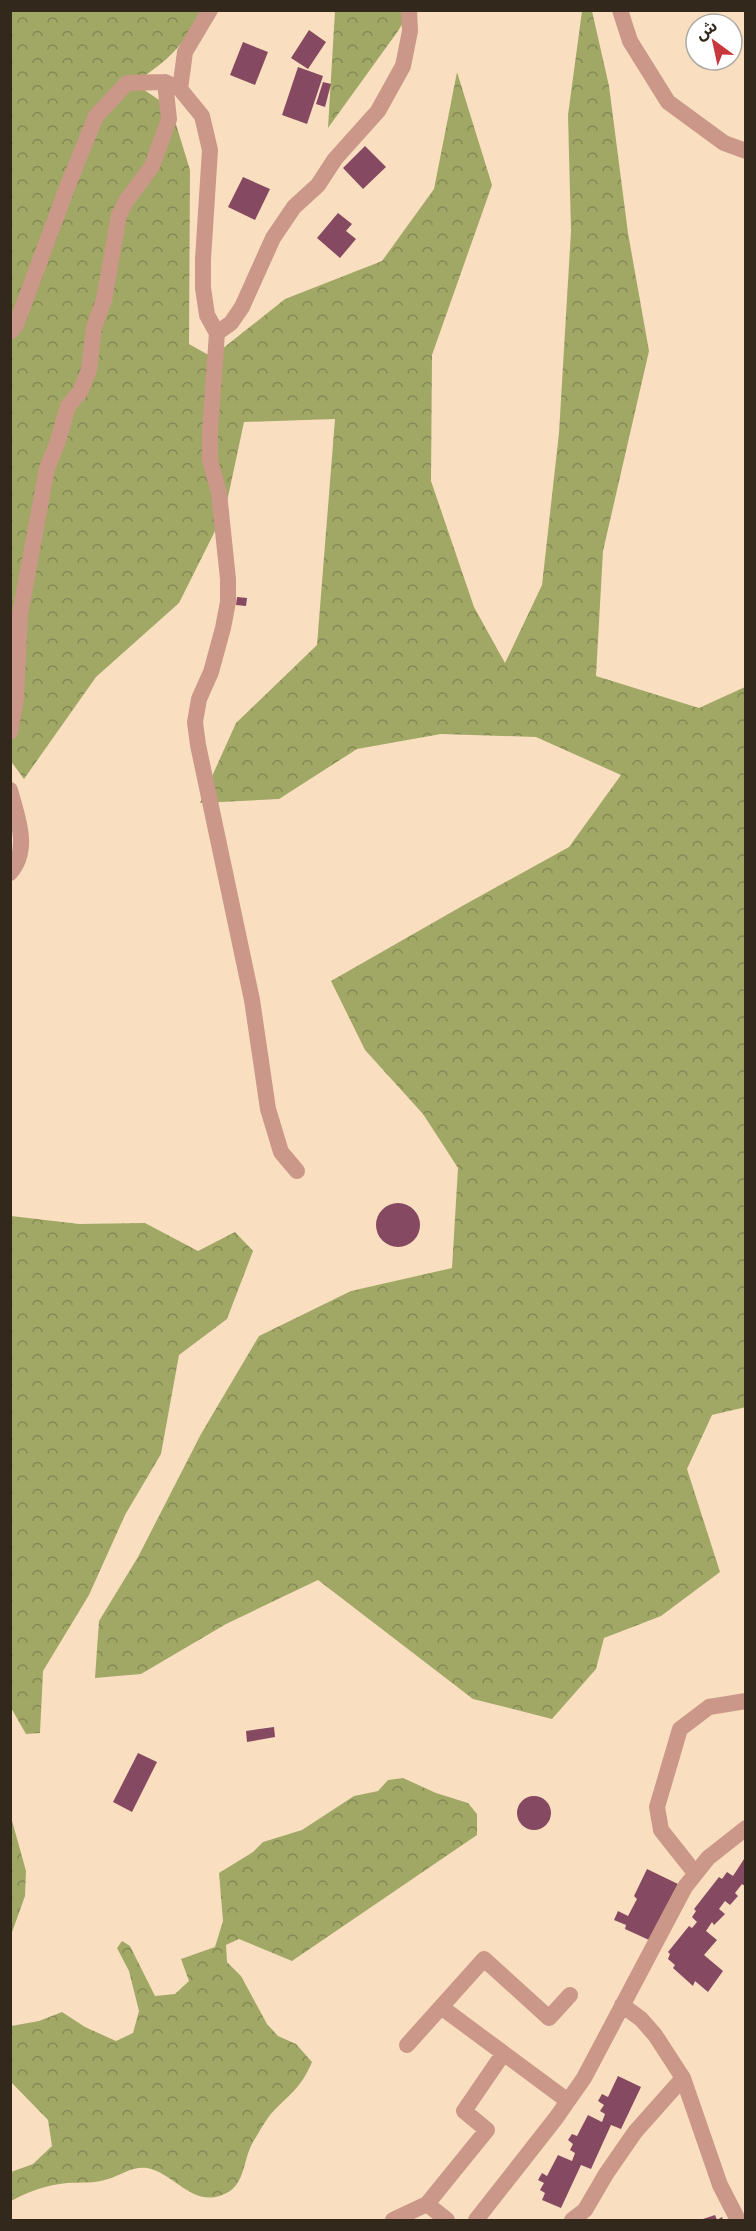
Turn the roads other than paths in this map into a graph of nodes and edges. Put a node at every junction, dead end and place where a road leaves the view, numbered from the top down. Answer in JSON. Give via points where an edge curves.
{"nodes":[{"id":1,"x":210,"y":10,"type":"edge"},
{"id":2,"x":409,"y":10,"type":"edge"},
{"id":3,"x":620,"y":10,"type":"edge"},
{"id":4,"x":173,"y":86,"type":"junction"},
{"id":5,"x":746,"y":151,"type":"edge"},
{"id":6,"x":10,"y":332,"type":"edge"},
{"id":7,"x":217,"y":333,"type":"junction"},
{"id":8,"x":10,"y":732,"type":"edge"},
{"id":9,"x":10,"y":790,"type":"edge"},
{"id":10,"x":10,"y":873,"type":"edge"},
{"id":11,"x":297,"y":1171,"type":"dead end"},
{"id":12,"x":746,"y":1701,"type":"edge"},
{"id":13,"x":746,"y":1828,"type":"edge"},
{"id":14,"x":695,"y":1873,"type":"junction"},
{"id":15,"x":570,"y":1995,"type":"dead end"},
{"id":16,"x":622,"y":2005,"type":"junction"},
{"id":17,"x":441,"y":2007,"type":"junction"},
{"id":18,"x":406,"y":2045,"type":"dead end"},
{"id":19,"x":503,"y":2054,"type":"junction"},
{"id":20,"x":683,"y":2078,"type":"junction"},
{"id":21,"x":568,"y":2101,"type":"junction"},
{"id":22,"x":427,"y":2204,"type":"junction"},
{"id":23,"x":393,"y":2220,"type":"edge"},
{"id":24,"x":447,"y":2220,"type":"edge"},
{"id":25,"x":476,"y":2220,"type":"edge"},
{"id":26,"x":572,"y":2220,"type":"edge"},
{"id":27,"x":738,"y":2220,"type":"edge"}],
"edges":[{"from":1,"to":4,"type":"street","via":[[185,52]]},
{"from":2,"to":7,"type":"street","via":[[410,31],[403,66],[378,111],[335,159],[318,185],[294,207],[273,238],[242,307],[231,323]]},
{"from":3,"to":5,"type":"street","via":[[630,41],[668,102],[724,143]]},
{"from":4,"to":6,"type":"street","via":[[127,83],[96,116]]},
{"from":4,"to":7,"type":"street","via":[[202,116],[210,150],[203,288],[207,315]]},
{"from":4,"to":8,"type":"street","via":[[169,119],[152,166],[119,215],[106,291],[94,327],[89,370],[80,392],[68,406],[47,468],[20,614],[16,698]]},
{"from":7,"to":11,"type":"street","via":[[210,460],[219,493],[228,602],[211,672],[199,699],[196,733],[252,1000],[268,1109],[281,1152]]},
{"from":9,"to":10,"type":"street","via":[[23,849]]},
{"from":12,"to":14,"type":"street","via":[[709,1707],[680,1729],[657,1807],[661,1830]]},
{"from":13,"to":14,"type":"street"},
{"from":14,"to":16,"type":"street"},
{"from":15,"to":17,"type":"street","via":[[549,2018],[484,1959]]},
{"from":16,"to":20,"type":"street","via":[[655,2035]]},
{"from":16,"to":21,"type":"street"},
{"from":17,"to":18,"type":"street"},
{"from":17,"to":19,"type":"street"},
{"from":19,"to":21,"type":"street"},
{"from":19,"to":22,"type":"street","via":[[464,2111],[487,2130]]},
{"from":20,"to":26,"type":"street","via":[[635,2132],[585,2210]]},
{"from":20,"to":27,"type":"street","via":[[720,2185]]},
{"from":21,"to":25,"type":"street"},
{"from":22,"to":23,"type":"street"},
{"from":22,"to":24,"type":"street"}]}
